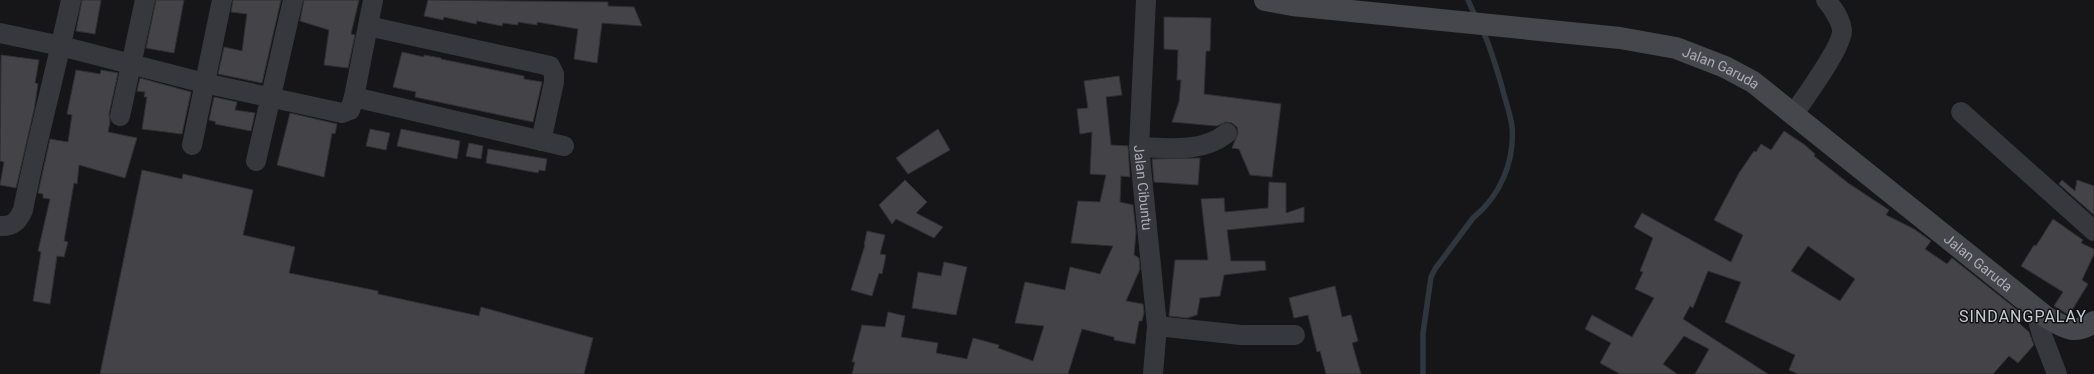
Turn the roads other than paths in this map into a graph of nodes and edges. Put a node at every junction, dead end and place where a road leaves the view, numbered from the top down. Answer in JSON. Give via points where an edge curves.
{"nodes":[{"id":1,"x":71,"y":0,"type":"edge"},
{"id":2,"x":145,"y":0,"type":"edge"},
{"id":3,"x":222,"y":0,"type":"edge"},
{"id":4,"x":293,"y":0,"type":"edge"},
{"id":5,"x":373,"y":0,"type":"edge"},
{"id":6,"x":1146,"y":0,"type":"edge"},
{"id":7,"x":1265,"y":0,"type":"edge"},
{"id":8,"x":1826,"y":0,"type":"edge"},
{"id":9,"x":368,"y":26,"type":"junction"},
{"id":10,"x":0,"y":33,"type":"edge"},
{"id":11,"x":61,"y":46,"type":"junction"},
{"id":12,"x":130,"y":65,"type":"junction"},
{"id":13,"x":204,"y":83,"type":"junction"},
{"id":14,"x":272,"y":97,"type":"junction"},
{"id":15,"x":354,"y":97,"type":"junction"},
{"id":16,"x":1961,"y":112,"type":"dead end"},
{"id":17,"x":1793,"y":115,"type":"junction"},
{"id":18,"x":120,"y":116,"type":"dead end"},
{"id":19,"x":1228,"y":133,"type":"dead end"},
{"id":20,"x":541,"y":141,"type":"junction"},
{"id":21,"x":192,"y":145,"type":"dead end"},
{"id":22,"x":564,"y":146,"type":"dead end"},
{"id":23,"x":1139,"y":147,"type":"junction"},
{"id":24,"x":256,"y":161,"type":"dead end"},
{"id":25,"x":0,"y":226,"type":"edge"},
{"id":26,"x":2094,"y":231,"type":"edge"},
{"id":27,"x":2035,"y":309,"type":"junction"},
{"id":28,"x":2094,"y":322,"type":"edge"},
{"id":29,"x":1156,"y":326,"type":"junction"},
{"id":30,"x":1295,"y":335,"type":"dead end"},
{"id":31,"x":1153,"y":374,"type":"edge"},
{"id":32,"x":2057,"y":374,"type":"edge"}],
"edges":[{"from":1,"to":11,"type":"street"},
{"from":2,"to":12,"type":"street"},
{"from":3,"to":13,"type":"street"},
{"from":4,"to":14,"type":"street"},
{"from":5,"to":9,"type":"street"},
{"from":6,"to":23,"type":"street","name":"Jalan Cibuntu"},
{"from":7,"to":17,"type":"street","name":"Jalan Garuda","via":[[1292,5],[1620,38],[1676,48],[1725,66],[1753,82]]},
{"from":8,"to":17,"type":"street","via":[[1842,30],[1840,37]]},
{"from":9,"to":15,"type":"street"},
{"from":9,"to":20,"type":"street","via":[[550,66],[554,82]]},
{"from":10,"to":11,"type":"street"},
{"from":11,"to":12,"type":"street"},
{"from":11,"to":25,"type":"street","via":[[42,117],[23,210],[14,224]]},
{"from":12,"to":13,"type":"street"},
{"from":12,"to":18,"type":"street"},
{"from":13,"to":14,"type":"street"},
{"from":13,"to":21,"type":"street"},
{"from":14,"to":15,"type":"street","via":[[342,113],[350,110]]},
{"from":14,"to":24,"type":"street"},
{"from":15,"to":20,"type":"street"},
{"from":16,"to":26,"type":"street"},
{"from":17,"to":27,"type":"street","name":"Jalan Garuda"},
{"from":19,"to":23,"type":"street","via":[[1218,141],[1197,147]]},
{"from":20,"to":22,"type":"street"},
{"from":23,"to":29,"type":"street","name":"Jalan Cibuntu"},
{"from":27,"to":28,"type":"street","name":"Jalan Garuda","via":[[2067,328],[2080,330]]},
{"from":27,"to":32,"type":"street"},
{"from":29,"to":30,"type":"street","via":[[1241,335]]},
{"from":29,"to":31,"type":"street","name":"Jalan Cibuntu"}]}
